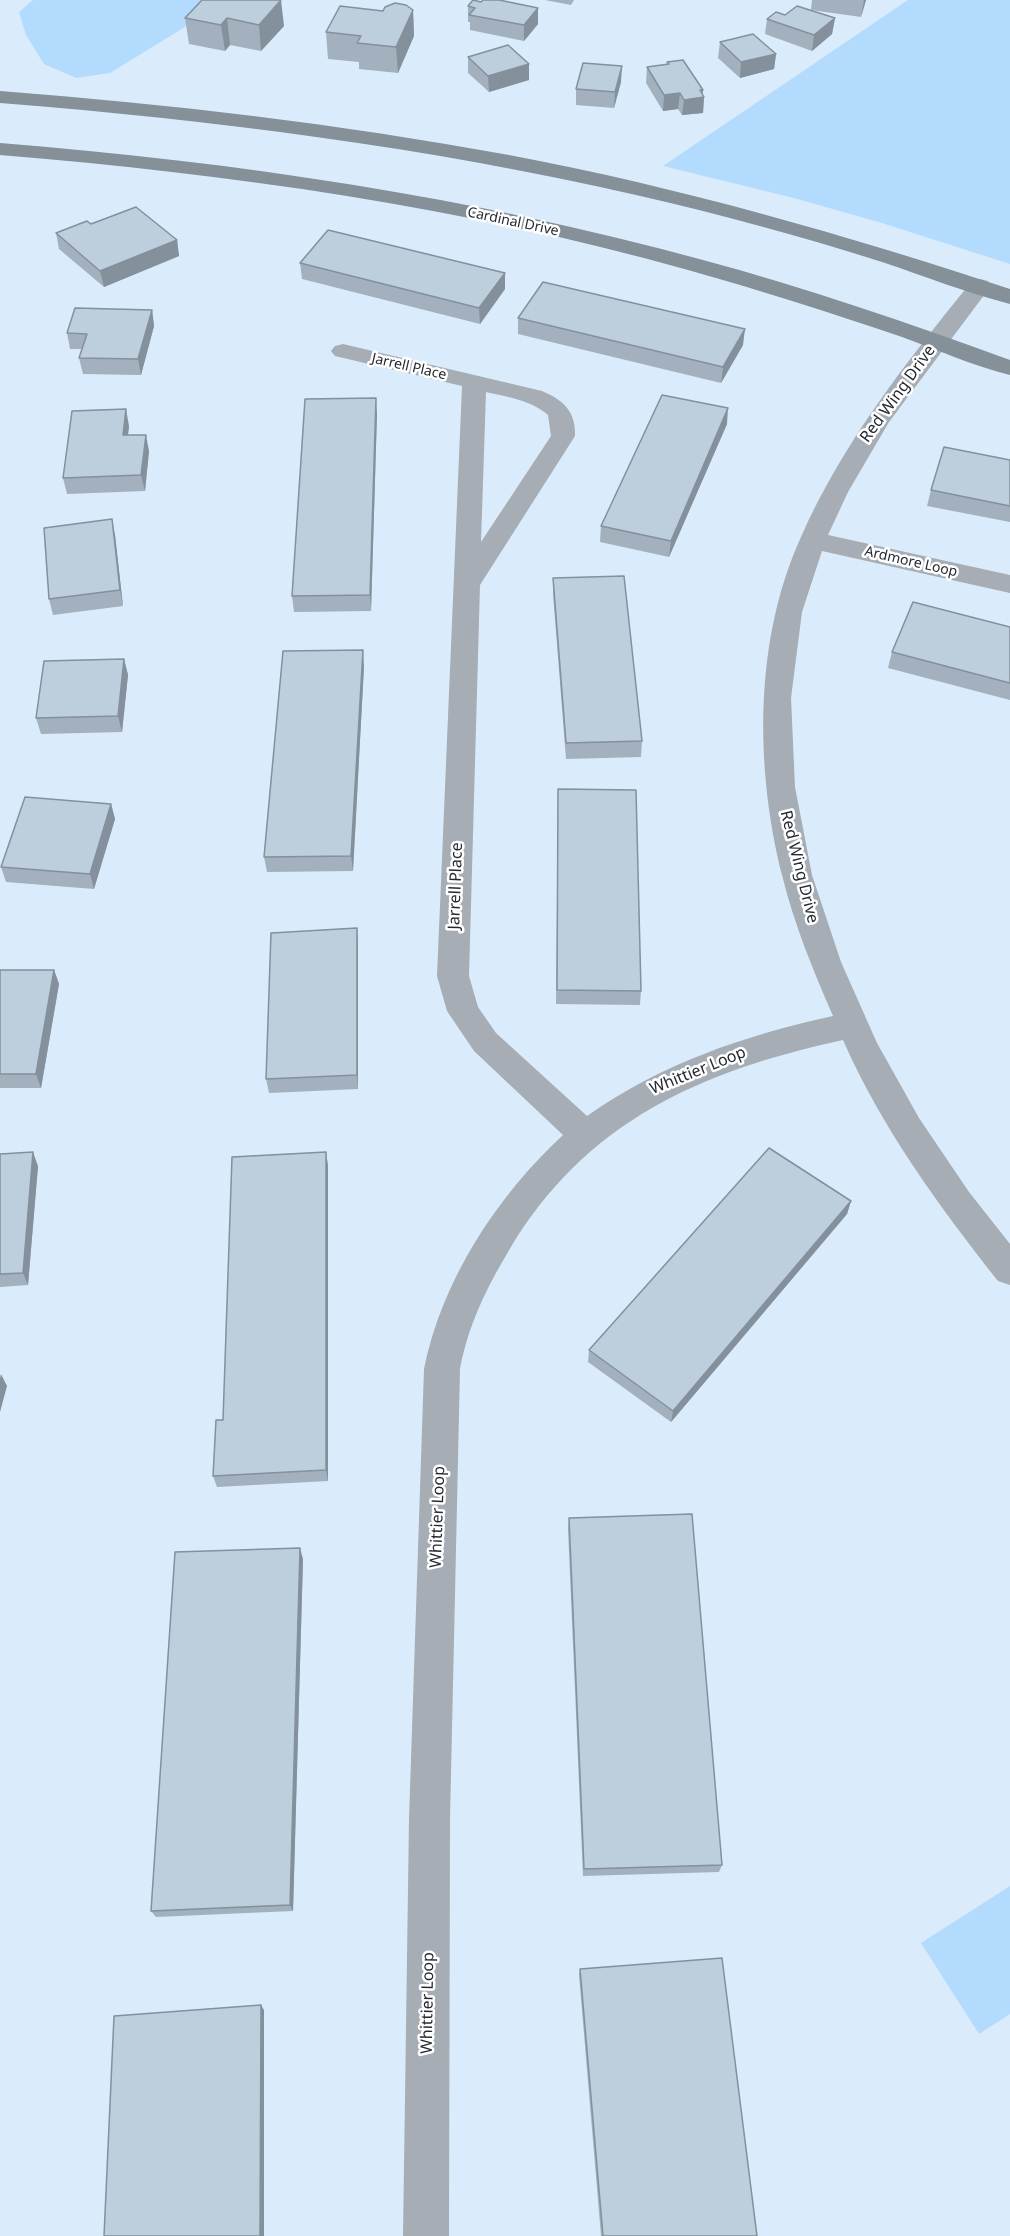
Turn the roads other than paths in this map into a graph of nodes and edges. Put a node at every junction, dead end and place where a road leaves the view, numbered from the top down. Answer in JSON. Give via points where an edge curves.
{"nodes":[{"id":1,"x":0,"y":97,"type":"edge"},
{"id":2,"x":0,"y":149,"type":"edge"},
{"id":3,"x":980,"y":286,"type":"junction"},
{"id":4,"x":1010,"y":297,"type":"edge"},
{"id":5,"x":936,"y":340,"type":"junction"},
{"id":6,"x":343,"y":351,"type":"dead end"},
{"id":7,"x":1010,"y":368,"type":"edge"},
{"id":8,"x":474,"y":382,"type":"junction"},
{"id":9,"x":812,"y":540,"type":"junction"},
{"id":10,"x":1010,"y":584,"type":"edge"},
{"id":11,"x":465,"y":587,"type":"junction"},
{"id":12,"x":851,"y":1025,"type":"junction"},
{"id":13,"x":584,"y":1134,"type":"junction"},
{"id":14,"x":1010,"y":1270,"type":"edge"},
{"id":15,"x":426,"y":2236,"type":"edge"}],
"edges":[{"from":1,"to":3,"type":"main road","via":[[283,123],[540,166],[798,229]]},
{"from":2,"to":5,"type":"main road","name":"Cardinal Drive","via":[[244,175],[506,220],[758,282]]},
{"from":3,"to":4,"type":"main road"},
{"from":3,"to":5,"type":"street","name":"Red Wing Drive"},
{"from":5,"to":7,"type":"main road","name":"Cardinal Drive"},
{"from":5,"to":9,"type":"street","name":"Red Wing Drive","via":[[890,399],[848,465]]},
{"from":6,"to":8,"type":"street","name":"Jarrell Place"},
{"from":8,"to":11,"type":"street","name":"Jarrell Place"},
{"from":8,"to":11,"type":"street","name":"Jarrell Place","via":[[533,396],[560,412],[564,423],[563,436]]},
{"from":9,"to":10,"type":"street","name":"Ardmore Loop"},
{"from":9,"to":12,"type":"street","name":"Red Wing Drive","via":[[789,610],[777,678],[776,751],[786,828],[807,911]]},
{"from":11,"to":13,"type":"street","name":"Jarrell Place","via":[[453,976],[463,1011],[485,1042]]},
{"from":12,"to":13,"type":"street","name":"Whittier Loop","via":[[802,1034],[721,1059],[646,1091]]},
{"from":12,"to":14,"type":"street","name":"Red Wing Drive","via":[[914,1140]]},
{"from":13,"to":15,"type":"street","name":"Whittier Loop","via":[[530,1188],[497,1234],[464,1298],[442,1368],[432,1714]]}]}
